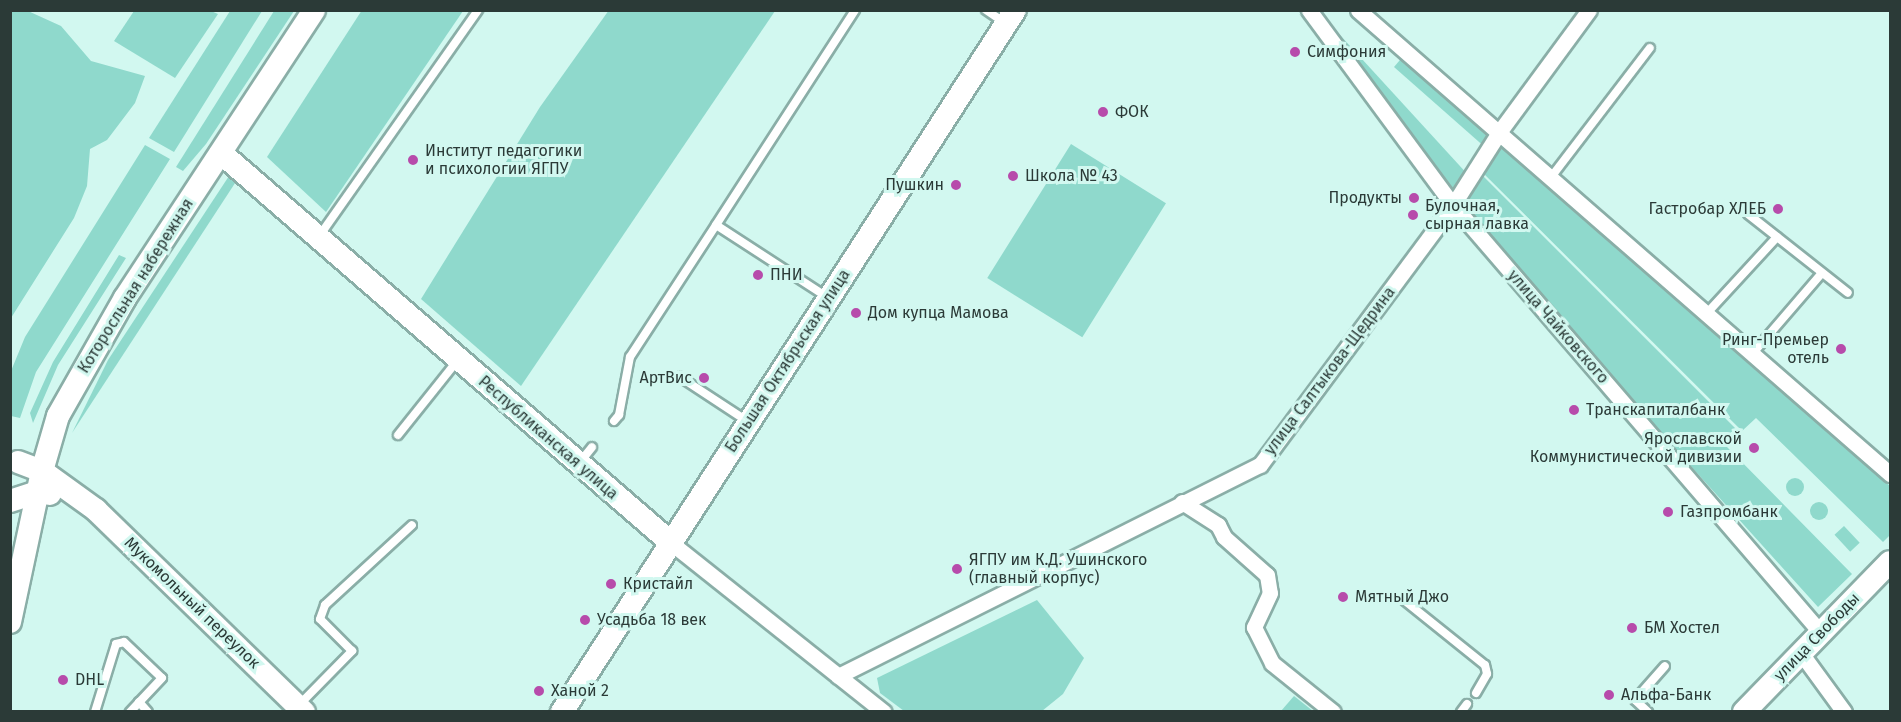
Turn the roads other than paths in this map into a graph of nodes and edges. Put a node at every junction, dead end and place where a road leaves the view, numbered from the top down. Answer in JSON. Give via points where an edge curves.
{"nodes":[{"id":1,"x":314,"y":10,"type":"edge"},
{"id":2,"x":478,"y":10,"type":"edge"},
{"id":3,"x":855,"y":10,"type":"edge"},
{"id":4,"x":986,"y":10,"type":"edge"},
{"id":5,"x":1309,"y":10,"type":"edge"},
{"id":6,"x":1358,"y":10,"type":"edge"},
{"id":7,"x":1589,"y":10,"type":"edge"},
{"id":8,"x":1010,"y":17,"type":"edge"},
{"id":9,"x":1650,"y":48,"type":"dead end"},
{"id":10,"x":1500,"y":131,"type":"junction"},
{"id":11,"x":221,"y":153,"type":"junction"},
{"id":12,"x":1552,"y":176,"type":"junction"},
{"id":13,"x":1453,"y":205,"type":"junction"},
{"id":14,"x":1748,"y":214,"type":"dead end"},
{"id":15,"x":716,"y":225,"type":"junction"},
{"id":16,"x":1777,"y":237,"type":"junction"},
{"id":17,"x":317,"y":238,"type":"junction"},
{"id":18,"x":1822,"y":273,"type":"junction"},
{"id":19,"x":1848,"y":293,"type":"dead end"},
{"id":20,"x":828,"y":298,"type":"junction"},
{"id":21,"x":1708,"y":312,"type":"junction"},
{"id":22,"x":1754,"y":352,"type":"junction"},
{"id":23,"x":458,"y":360,"type":"junction"},
{"id":24,"x":680,"y":377,"type":"dead end"},
{"id":25,"x":614,"y":421,"type":"dead end"},
{"id":26,"x":748,"y":422,"type":"junction"},
{"id":27,"x":51,"y":434,"type":"junction"},
{"id":28,"x":398,"y":435,"type":"dead end"},
{"id":29,"x":14,"y":464,"type":"edge"},
{"id":30,"x":1890,"y":474,"type":"edge"},
{"id":31,"x":40,"y":482,"type":"junction"},
{"id":32,"x":10,"y":501,"type":"edge"},
{"id":33,"x":1182,"y":502,"type":"junction"},
{"id":34,"x":412,"y":525,"type":"dead end"},
{"id":35,"x":670,"y":542,"type":"junction"},
{"id":36,"x":1890,"y":562,"type":"edge"},
{"id":37,"x":1405,"y":601,"type":"dead end"},
{"id":38,"x":10,"y":622,"type":"edge"},
{"id":39,"x":1821,"y":633,"type":"junction"},
{"id":40,"x":1801,"y":653,"type":"junction"},
{"id":41,"x":1665,"y":666,"type":"dead end"},
{"id":42,"x":838,"y":675,"type":"junction"},
{"id":43,"x":1476,"y":693,"type":"dead end"},
{"id":44,"x":139,"y":702,"type":"junction"},
{"id":45,"x":1467,"y":704,"type":"dead end"},
{"id":46,"x":301,"y":709,"type":"edge"},
{"id":47,"x":95,"y":711,"type":"edge"},
{"id":48,"x":130,"y":711,"type":"edge"},
{"id":49,"x":148,"y":711,"type":"edge"},
{"id":50,"x":562,"y":711,"type":"edge"},
{"id":51,"x":884,"y":711,"type":"edge"},
{"id":52,"x":1333,"y":711,"type":"edge"},
{"id":53,"x":1461,"y":711,"type":"edge"},
{"id":54,"x":1648,"y":711,"type":"edge"},
{"id":55,"x":1743,"y":711,"type":"edge"},
{"id":56,"x":1844,"y":711,"type":"edge"}],
"edges":[{"from":1,"to":11,"type":"main road","name":"Которосльная набережная"},
{"from":2,"to":17,"type":"lane"},
{"from":3,"to":15,"type":"lane"},
{"from":4,"to":8,"type":"lane"},
{"from":5,"to":13,"type":"street","name":"улица Чайковского"},
{"from":6,"to":10,"type":"street"},
{"from":7,"to":10,"type":"street","name":"улица Салтыкова-Щедрина"},
{"from":8,"to":20,"type":"main road","name":"Большая Октябрьская улица"},
{"from":9,"to":12,"type":"lane"},
{"from":10,"to":12,"type":"street"},
{"from":10,"to":13,"type":"street","name":"улица Салтыкова-Щедрина"},
{"from":11,"to":17,"type":"main road","name":"Республиканская улица"},
{"from":11,"to":27,"type":"main road","name":"Которосльная набережная","via":[[124,298]]},
{"from":12,"to":21,"type":"street"},
{"from":13,"to":33,"type":"street","name":"улица Салтыкова-Щедрина","via":[[1260,465]]},
{"from":13,"to":39,"type":"street","name":"улица Чайковского"},
{"from":14,"to":16,"type":"lane"},
{"from":15,"to":20,"type":"lane"},
{"from":15,"to":25,"type":"lane","via":[[630,357],[619,415]]},
{"from":16,"to":18,"type":"lane"},
{"from":16,"to":21,"type":"lane"},
{"from":17,"to":23,"type":"main road","name":"Республиканская улица"},
{"from":18,"to":19,"type":"lane"},
{"from":18,"to":22,"type":"lane"},
{"from":20,"to":26,"type":"main road","name":"Большая Октябрьская улица"},
{"from":21,"to":22,"type":"street"},
{"from":22,"to":30,"type":"street"},
{"from":23,"to":28,"type":"lane"},
{"from":23,"to":35,"type":"main road","name":"Республиканская улица","via":[[585,455]]},
{"from":24,"to":26,"type":"lane"},
{"from":26,"to":35,"type":"main road","name":"Большая Октябрьская улица"},
{"from":27,"to":29,"type":"main road"},
{"from":27,"to":31,"type":"main road","name":"Которосльная набережная"},
{"from":29,"to":31,"type":"main road"},
{"from":31,"to":32,"type":"main road"},
{"from":31,"to":38,"type":"main road","name":"Которосльная набережная"},
{"from":31,"to":46,"type":"main road","name":"Мукомольный переулок","via":[[78,497]]},
{"from":33,"to":42,"type":"street","name":"улица Салтыкова-Щедрина"},
{"from":33,"to":52,"type":"street","via":[[1218,525],[1224,537],[1267,575],[1270,593],[1254,627],[1272,663]]},
{"from":34,"to":46,"type":"lane","via":[[325,605],[320,619],[352,651]]},
{"from":35,"to":42,"type":"street","name":"Республиканская улица"},
{"from":35,"to":50,"type":"main road","name":"Большая Октябрьская улица"},
{"from":36,"to":39,"type":"main road","name":"улица Свободы"},
{"from":37,"to":43,"type":"lane","via":[[1485,664],[1487,674]]},
{"from":39,"to":40,"type":"main road","name":"улица Свободы"},
{"from":40,"to":55,"type":"main road","name":"улица Свободы"},
{"from":40,"to":56,"type":"street"},
{"from":41,"to":54,"type":"lane","via":[[1635,700]]},
{"from":42,"to":51,"type":"street","name":"Республиканская улица"},
{"from":44,"to":47,"type":"lane","via":[[162,678],[124,642],[116,644]]},
{"from":44,"to":48,"type":"lane"},
{"from":44,"to":49,"type":"lane"},
{"from":45,"to":53,"type":"lane"}]}
